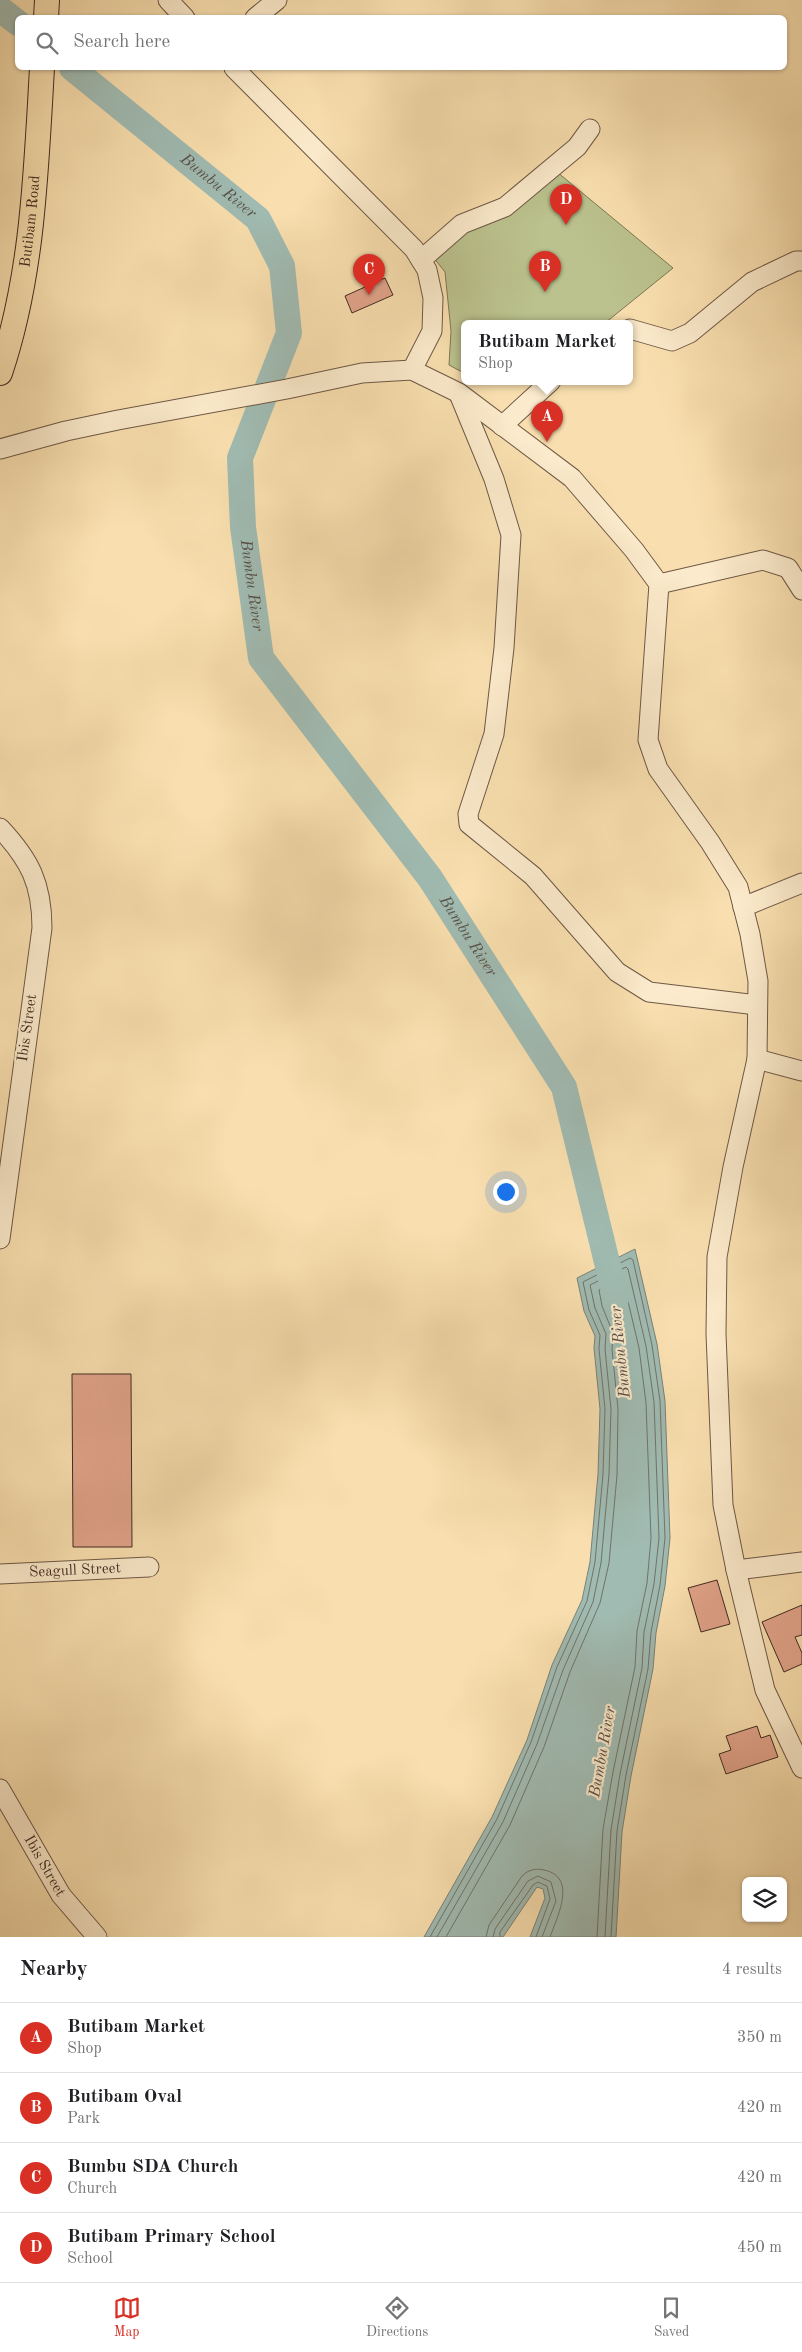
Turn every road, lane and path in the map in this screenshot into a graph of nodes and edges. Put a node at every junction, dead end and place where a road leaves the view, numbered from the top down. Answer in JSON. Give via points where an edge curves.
{"nodes":[{"id":1,"x":47,"y":0,"type":"edge"},
{"id":2,"x":168,"y":0,"type":"edge"},
{"id":3,"x":277,"y":0,"type":"edge"},
{"id":4,"x":46,"y":15,"type":"edge"},
{"id":5,"x":182,"y":15,"type":"edge"},
{"id":6,"x":259,"y":15,"type":"edge"},
{"id":7,"x":42,"y":70,"type":"edge"},
{"id":8,"x":236,"y":70,"type":"edge"},
{"id":9,"x":590,"y":129,"type":"dead end"},
{"id":10,"x":421,"y":260,"type":"junction"},
{"id":11,"x":802,"y":261,"type":"edge"},
{"id":12,"x":633,"y":330,"type":"edge"},
{"id":13,"x":412,"y":370,"type":"junction"},
{"id":14,"x":0,"y":373,"type":"edge"},
{"id":15,"x":547,"y":385,"type":"edge"},
{"id":16,"x":458,"y":393,"type":"junction"},
{"id":17,"x":502,"y":426,"type":"junction"},
{"id":18,"x":0,"y":449,"type":"edge"},
{"id":19,"x":659,"y":584,"type":"junction"},
{"id":20,"x":802,"y":590,"type":"edge"},
{"id":21,"x":0,"y":828,"type":"edge"},
{"id":22,"x":802,"y":883,"type":"edge"},
{"id":23,"x":743,"y":907,"type":"junction"},
{"id":24,"x":757,"y":1005,"type":"junction"},
{"id":25,"x":757,"y":1059,"type":"junction"},
{"id":26,"x":802,"y":1071,"type":"edge"},
{"id":27,"x":0,"y":1239,"type":"edge"},
{"id":28,"x":802,"y":1562,"type":"edge"},
{"id":29,"x":149,"y":1566,"type":"dead end"},
{"id":30,"x":736,"y":1570,"type":"junction"},
{"id":31,"x":0,"y":1574,"type":"edge"},
{"id":32,"x":802,"y":1768,"type":"edge"},
{"id":33,"x":0,"y":1789,"type":"edge"},
{"id":34,"x":97,"y":1937,"type":"edge"}],
"edges":[{"from":1,"to":4,"type":"main road"},
{"from":2,"to":5,"type":"street"},
{"from":3,"to":6,"type":"street"},
{"from":7,"to":14,"type":"main road","name":"Butibam Road","via":[[28,260],[11,340]]},
{"from":8,"to":10,"type":"street","via":[[414,249]]},
{"from":9,"to":10,"type":"street","via":[[577,147],[505,207],[462,224]]},
{"from":10,"to":13,"type":"street","via":[[427,270],[433,298],[432,331]]},
{"from":11,"to":12,"type":"street","via":[[752,282],[690,333],[672,341]]},
{"from":13,"to":16,"type":"street"},
{"from":13,"to":18,"type":"street","via":[[362,373],[66,431]]},
{"from":15,"to":17,"type":"street"},
{"from":16,"to":17,"type":"street"},
{"from":16,"to":24,"type":"street","via":[[494,479],[511,534],[504,648],[494,734],[468,814],[469,824],[532,876],[617,972],[649,992]]},
{"from":17,"to":19,"type":"street","via":[[572,478]]},
{"from":19,"to":20,"type":"street","via":[[763,560],[788,568]]},
{"from":19,"to":23,"type":"street","via":[[648,740],[658,769],[738,887]]},
{"from":21,"to":27,"type":"street","name":"Ibis Street","via":[[29,864],[42,906],[42,928]]},
{"from":22,"to":23,"type":"street"},
{"from":23,"to":24,"type":"street","via":[[758,981]]},
{"from":24,"to":25,"type":"street"},
{"from":25,"to":26,"type":"street"},
{"from":25,"to":30,"type":"street","via":[[716,1257],[723,1504]]},
{"from":28,"to":30,"type":"street"},
{"from":29,"to":31,"type":"street","name":"Seagull Street"},
{"from":30,"to":32,"type":"street","via":[[765,1690]]},
{"from":33,"to":34,"type":"street","name":"Ibis Street","via":[[61,1895]]}]}
